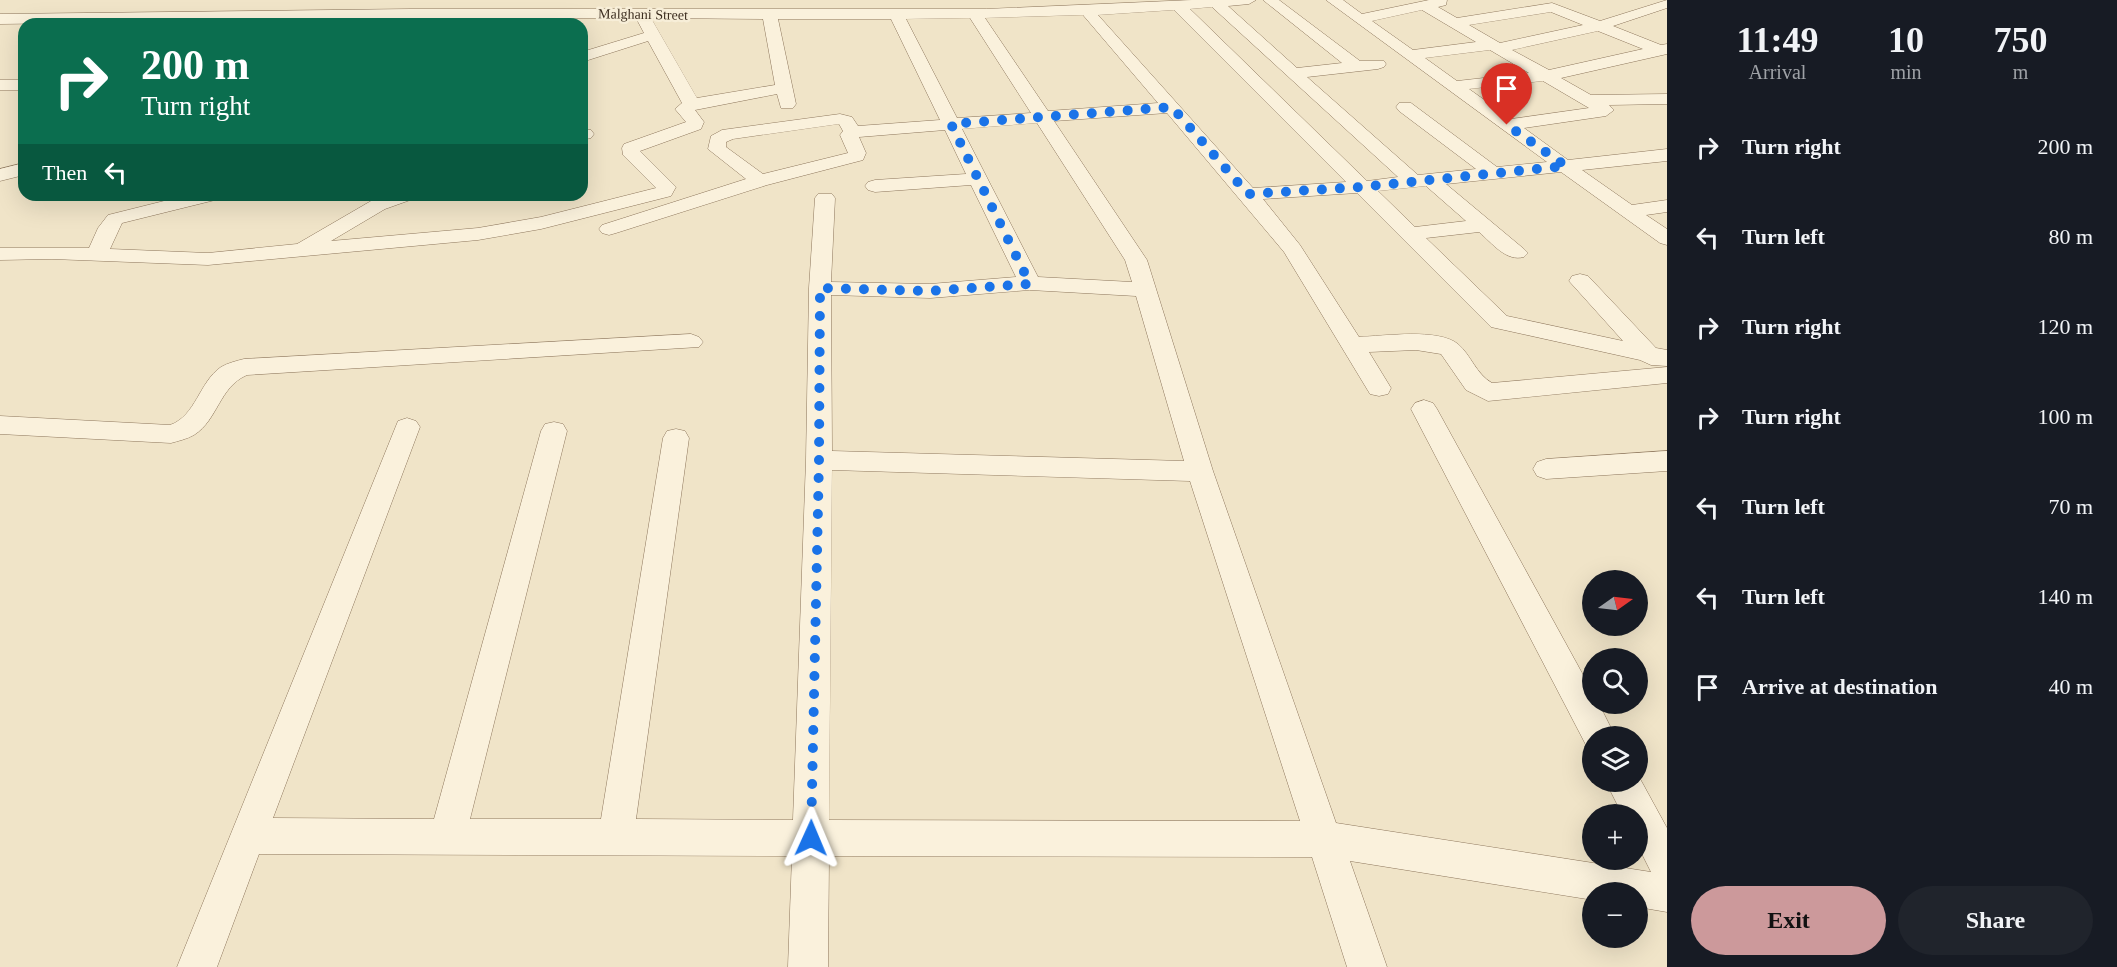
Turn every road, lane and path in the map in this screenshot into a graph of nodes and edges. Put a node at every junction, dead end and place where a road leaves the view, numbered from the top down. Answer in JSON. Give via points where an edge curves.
{"nodes":[{"id":1,"x":336,"y":0,"type":"edge"},
{"id":2,"x":480,"y":0,"type":"edge"},
{"id":3,"x":917,"y":0,"type":"edge"},
{"id":4,"x":1249,"y":0,"type":"edge"},
{"id":5,"x":1270,"y":0,"type":"edge"},
{"id":6,"x":1333,"y":0,"type":"edge"},
{"id":7,"x":1447,"y":0,"type":"edge"},
{"id":8,"x":875,"y":2,"type":"edge"},
{"id":9,"x":1212,"y":2,"type":"edge"},
{"id":10,"x":1667,"y":3,"type":"edge"},
{"id":11,"x":1144,"y":4,"type":"edge"},
{"id":12,"x":549,"y":6,"type":"edge"},
{"id":13,"x":1178,"y":6,"type":"junction"},
{"id":14,"x":1425,"y":6,"type":"junction"},
{"id":15,"x":786,"y":7,"type":"edge"},
{"id":16,"x":1090,"y":7,"type":"edge"},
{"id":17,"x":649,"y":10,"type":"edge"},
{"id":18,"x":1399,"y":12,"type":"junction"},
{"id":19,"x":490,"y":14,"type":"junction"},
{"id":20,"x":975,"y":14,"type":"junction"},
{"id":21,"x":323,"y":15,"type":"junction"},
{"id":22,"x":770,"y":15,"type":"junction"},
{"id":23,"x":891,"y":15,"type":"junction"},
{"id":24,"x":81,"y":18,"type":"edge"},
{"id":25,"x":0,"y":19,"type":"edge"},
{"id":26,"x":18,"y":19,"type":"edge"},
{"id":27,"x":1360,"y":19,"type":"junction"},
{"id":28,"x":1417,"y":22,"type":"dead end"},
{"id":29,"x":1455,"y":23,"type":"junction"},
{"id":30,"x":1599,"y":26,"type":"junction"},
{"id":31,"x":652,"y":35,"type":"junction"},
{"id":32,"x":1444,"y":38,"type":"dead end"},
{"id":33,"x":1496,"y":47,"type":"junction"},
{"id":34,"x":1462,"y":49,"type":"junction"},
{"id":35,"x":1664,"y":50,"type":"edge"},
{"id":36,"x":588,"y":55,"type":"edge"},
{"id":37,"x":1410,"y":55,"type":"junction"},
{"id":38,"x":1378,"y":64,"type":"dead end"},
{"id":39,"x":1356,"y":66,"type":"junction"},
{"id":40,"x":1295,"y":74,"type":"junction"},
{"id":41,"x":1546,"y":76,"type":"junction"},
{"id":42,"x":1253,"y":80,"type":"junction"},
{"id":43,"x":0,"y":85,"type":"edge"},
{"id":44,"x":18,"y":85,"type":"edge"},
{"id":45,"x":1453,"y":86,"type":"junction"},
{"id":46,"x":1667,"y":99,"type":"edge"},
{"id":47,"x":1589,"y":100,"type":"junction"},
{"id":48,"x":694,"y":104,"type":"junction"},
{"id":49,"x":1172,"y":107,"type":"junction"},
{"id":50,"x":1405,"y":107,"type":"dead end"},
{"id":51,"x":1335,"y":110,"type":"junction"},
{"id":52,"x":1042,"y":117,"type":"junction"},
{"id":53,"x":1290,"y":117,"type":"junction"},
{"id":54,"x":951,"y":124,"type":"junction"},
{"id":55,"x":1507,"y":125,"type":"junction"},
{"id":56,"x":852,"y":132,"type":"junction"},
{"id":57,"x":1667,"y":155,"type":"edge"},
{"id":58,"x":1566,"y":166,"type":"junction"},
{"id":59,"x":18,"y":170,"type":"edge"},
{"id":60,"x":1492,"y":173,"type":"junction"},
{"id":61,"x":0,"y":174,"type":"edge"},
{"id":62,"x":978,"y":179,"type":"junction"},
{"id":63,"x":760,"y":181,"type":"junction"},
{"id":64,"x":1422,"y":181,"type":"junction"},
{"id":65,"x":875,"y":186,"type":"dead end"},
{"id":66,"x":1362,"y":187,"type":"junction"},
{"id":67,"x":1248,"y":194,"type":"junction"},
{"id":68,"x":825,"y":198,"type":"dead end"},
{"id":69,"x":188,"y":201,"type":"edge"},
{"id":70,"x":389,"y":201,"type":"edge"},
{"id":71,"x":1667,"y":206,"type":"edge"},
{"id":72,"x":1629,"y":211,"type":"junction"},
{"id":73,"x":1483,"y":225,"type":"junction"},
{"id":74,"x":609,"y":229,"type":"dead end"},
{"id":75,"x":1409,"y":234,"type":"junction"},
{"id":76,"x":1667,"y":239,"type":"edge"},
{"id":77,"x":299,"y":250,"type":"junction"},
{"id":78,"x":0,"y":254,"type":"edge"},
{"id":79,"x":1517,"y":254,"type":"dead end"},
{"id":80,"x":97,"y":255,"type":"junction"},
{"id":81,"x":1580,"y":281,"type":"dead end"},
{"id":82,"x":1030,"y":284,"type":"junction"},
{"id":83,"x":820,"y":288,"type":"junction"},
{"id":84,"x":1144,"y":290,"type":"junction"},
{"id":85,"x":691,"y":342,"type":"dead end"},
{"id":86,"x":1353,"y":345,"type":"junction"},
{"id":87,"x":1658,"y":357,"type":"edge"},
{"id":88,"x":1667,"y":375,"type":"edge"},
{"id":89,"x":1379,"y":388,"type":"dead end"},
{"id":90,"x":1424,"y":409,"type":"dead end"},
{"id":91,"x":0,"y":425,"type":"edge"},
{"id":92,"x":407,"y":426,"type":"dead end"},
{"id":93,"x":554,"y":431,"type":"dead end"},
{"id":94,"x":676,"y":438,"type":"dead end"},
{"id":95,"x":819,"y":460,"type":"junction"},
{"id":96,"x":1667,"y":460,"type":"edge"},
{"id":97,"x":1546,"y":469,"type":"dead end"},
{"id":98,"x":1200,"y":471,"type":"junction"},
{"id":99,"x":1594,"y":726,"type":"edge"},
{"id":100,"x":1628,"y":792,"type":"edge"},
{"id":101,"x":248,"y":836,"type":"junction"},
{"id":102,"x":616,"y":836,"type":"junction"},
{"id":103,"x":447,"y":838,"type":"junction"},
{"id":104,"x":811,"y":838,"type":"junction"},
{"id":105,"x":1324,"y":839,"type":"junction"},
{"id":106,"x":1667,"y":864,"type":"edge"},
{"id":107,"x":1667,"y":893,"type":"edge"},
{"id":108,"x":197,"y":967,"type":"edge"},
{"id":109,"x":808,"y":967,"type":"edge"},
{"id":110,"x":1367,"y":967,"type":"edge"}],
"edges":[{"from":1,"to":21,"type":"street"},
{"from":2,"to":19,"type":"street"},
{"from":3,"to":8,"type":"street"},
{"from":4,"to":9,"type":"street","name":"Malghani Street"},
{"from":5,"to":39,"type":"street"},
{"from":6,"to":27,"type":"street"},
{"from":7,"to":14,"type":"street"},
{"from":8,"to":23,"type":"street"},
{"from":9,"to":13,"type":"street","name":"Malghani Street"},
{"from":9,"to":40,"type":"street"},
{"from":10,"to":30,"type":"street"},
{"from":11,"to":13,"type":"street","name":"Malghani Street"},
{"from":11,"to":16,"type":"street","name":"Malghani Street"},
{"from":12,"to":17,"type":"street","name":"Malghani Street"},
{"from":12,"to":19,"type":"street","name":"Malghani Street"},
{"from":13,"to":42,"type":"street"},
{"from":14,"to":18,"type":"street"},
{"from":14,"to":29,"type":"street"},
{"from":15,"to":22,"type":"street","name":"Malghani Street"},
{"from":15,"to":23,"type":"street","name":"Malghani Street"},
{"from":16,"to":20,"type":"street","name":"Malghani Street"},
{"from":16,"to":49,"type":"street"},
{"from":17,"to":22,"type":"street","name":"Malghani Street"},
{"from":17,"to":31,"type":"street"},
{"from":18,"to":27,"type":"street"},
{"from":18,"to":28,"type":"street"},
{"from":19,"to":21,"type":"street","name":"Malghani Street"},
{"from":20,"to":23,"type":"street","name":"Malghani Street"},
{"from":20,"to":52,"type":"street"},
{"from":21,"to":24,"type":"street","name":"Malghani Street"},
{"from":22,"to":48,"type":"street","via":[[785,96]]},
{"from":23,"to":54,"type":"street"},
{"from":25,"to":26,"type":"street","name":"Malghani Street"},
{"from":27,"to":37,"type":"street"},
{"from":29,"to":30,"type":"street","via":[[1548,7]]},
{"from":29,"to":33,"type":"street"},
{"from":30,"to":33,"type":"street"},
{"from":30,"to":35,"type":"street"},
{"from":31,"to":36,"type":"street"},
{"from":31,"to":48,"type":"street"},
{"from":32,"to":34,"type":"street"},
{"from":33,"to":34,"type":"street"},
{"from":33,"to":41,"type":"street"},
{"from":34,"to":37,"type":"street"},
{"from":35,"to":41,"type":"street"},
{"from":37,"to":45,"type":"street"},
{"from":38,"to":39,"type":"street"},
{"from":39,"to":40,"type":"street"},
{"from":40,"to":42,"type":"street"},
{"from":40,"to":51,"type":"street"},
{"from":41,"to":45,"type":"street"},
{"from":41,"to":47,"type":"street"},
{"from":42,"to":53,"type":"street"},
{"from":43,"to":44,"type":"street"},
{"from":45,"to":55,"type":"street"},
{"from":46,"to":47,"type":"street"},
{"from":47,"to":55,"type":"street","via":[[1605,110]]},
{"from":48,"to":77,"type":"street","via":[[684,109],[695,125],[630,149],[666,187],[664,192],[541,223],[478,234]]},
{"from":49,"to":52,"type":"street"},
{"from":49,"to":67,"type":"street"},
{"from":50,"to":60,"type":"street"},
{"from":51,"to":53,"type":"street"},
{"from":51,"to":64,"type":"street"},
{"from":52,"to":54,"type":"street"},
{"from":52,"to":84,"type":"street","via":[[1136,260]]},
{"from":53,"to":66,"type":"street"},
{"from":54,"to":56,"type":"street"},
{"from":54,"to":62,"type":"street"},
{"from":55,"to":58,"type":"street"},
{"from":56,"to":63,"type":"street","via":[[849,135],[856,156]]},
{"from":56,"to":63,"type":"street","via":[[846,121],[840,119],[728,134],[717,140],[717,149]]},
{"from":57,"to":58,"type":"street"},
{"from":58,"to":60,"type":"street"},
{"from":58,"to":72,"type":"street"},
{"from":59,"to":61,"type":"street"},
{"from":60,"to":64,"type":"street"},
{"from":62,"to":65,"type":"street"},
{"from":62,"to":82,"type":"street"},
{"from":63,"to":74,"type":"street"},
{"from":64,"to":66,"type":"street"},
{"from":64,"to":73,"type":"street"},
{"from":66,"to":67,"type":"street"},
{"from":66,"to":75,"type":"street"},
{"from":67,"to":86,"type":"street","via":[[1301,261]]},
{"from":68,"to":83,"type":"street"},
{"from":69,"to":80,"type":"street","via":[[115,219]]},
{"from":70,"to":77,"type":"street"},
{"from":71,"to":72,"type":"street"},
{"from":72,"to":76,"type":"street"},
{"from":73,"to":75,"type":"street"},
{"from":73,"to":79,"type":"street"},
{"from":75,"to":87,"type":"street","via":[[1499,322]]},
{"from":77,"to":80,"type":"street","via":[[185,260]]},
{"from":78,"to":80,"type":"street","via":[[38,251]]},
{"from":81,"to":87,"type":"street"},
{"from":82,"to":83,"type":"street","via":[[930,291]]},
{"from":82,"to":84,"type":"street"},
{"from":83,"to":95,"type":"street"},
{"from":84,"to":98,"type":"street"},
{"from":85,"to":91,"type":"street","via":[[244,367],[226,374],[193,424],[171,434]]},
{"from":86,"to":88,"type":"street","via":[[1444,346],[1475,384],[1488,392]]},
{"from":86,"to":89,"type":"street"},
{"from":87,"to":88,"type":"street"},
{"from":90,"to":99,"type":"street"},
{"from":92,"to":101,"type":"street"},
{"from":93,"to":103,"type":"street"},
{"from":94,"to":102,"type":"street"},
{"from":95,"to":98,"type":"street"},
{"from":95,"to":104,"type":"street"},
{"from":96,"to":97,"type":"street"},
{"from":98,"to":105,"type":"street"},
{"from":100,"to":106,"type":"street"},
{"from":101,"to":103,"type":"street"},
{"from":101,"to":108,"type":"street"},
{"from":102,"to":103,"type":"street"},
{"from":102,"to":104,"type":"street"},
{"from":104,"to":105,"type":"street"},
{"from":104,"to":109,"type":"street"},
{"from":105,"to":107,"type":"street"},
{"from":105,"to":110,"type":"street"}]}
